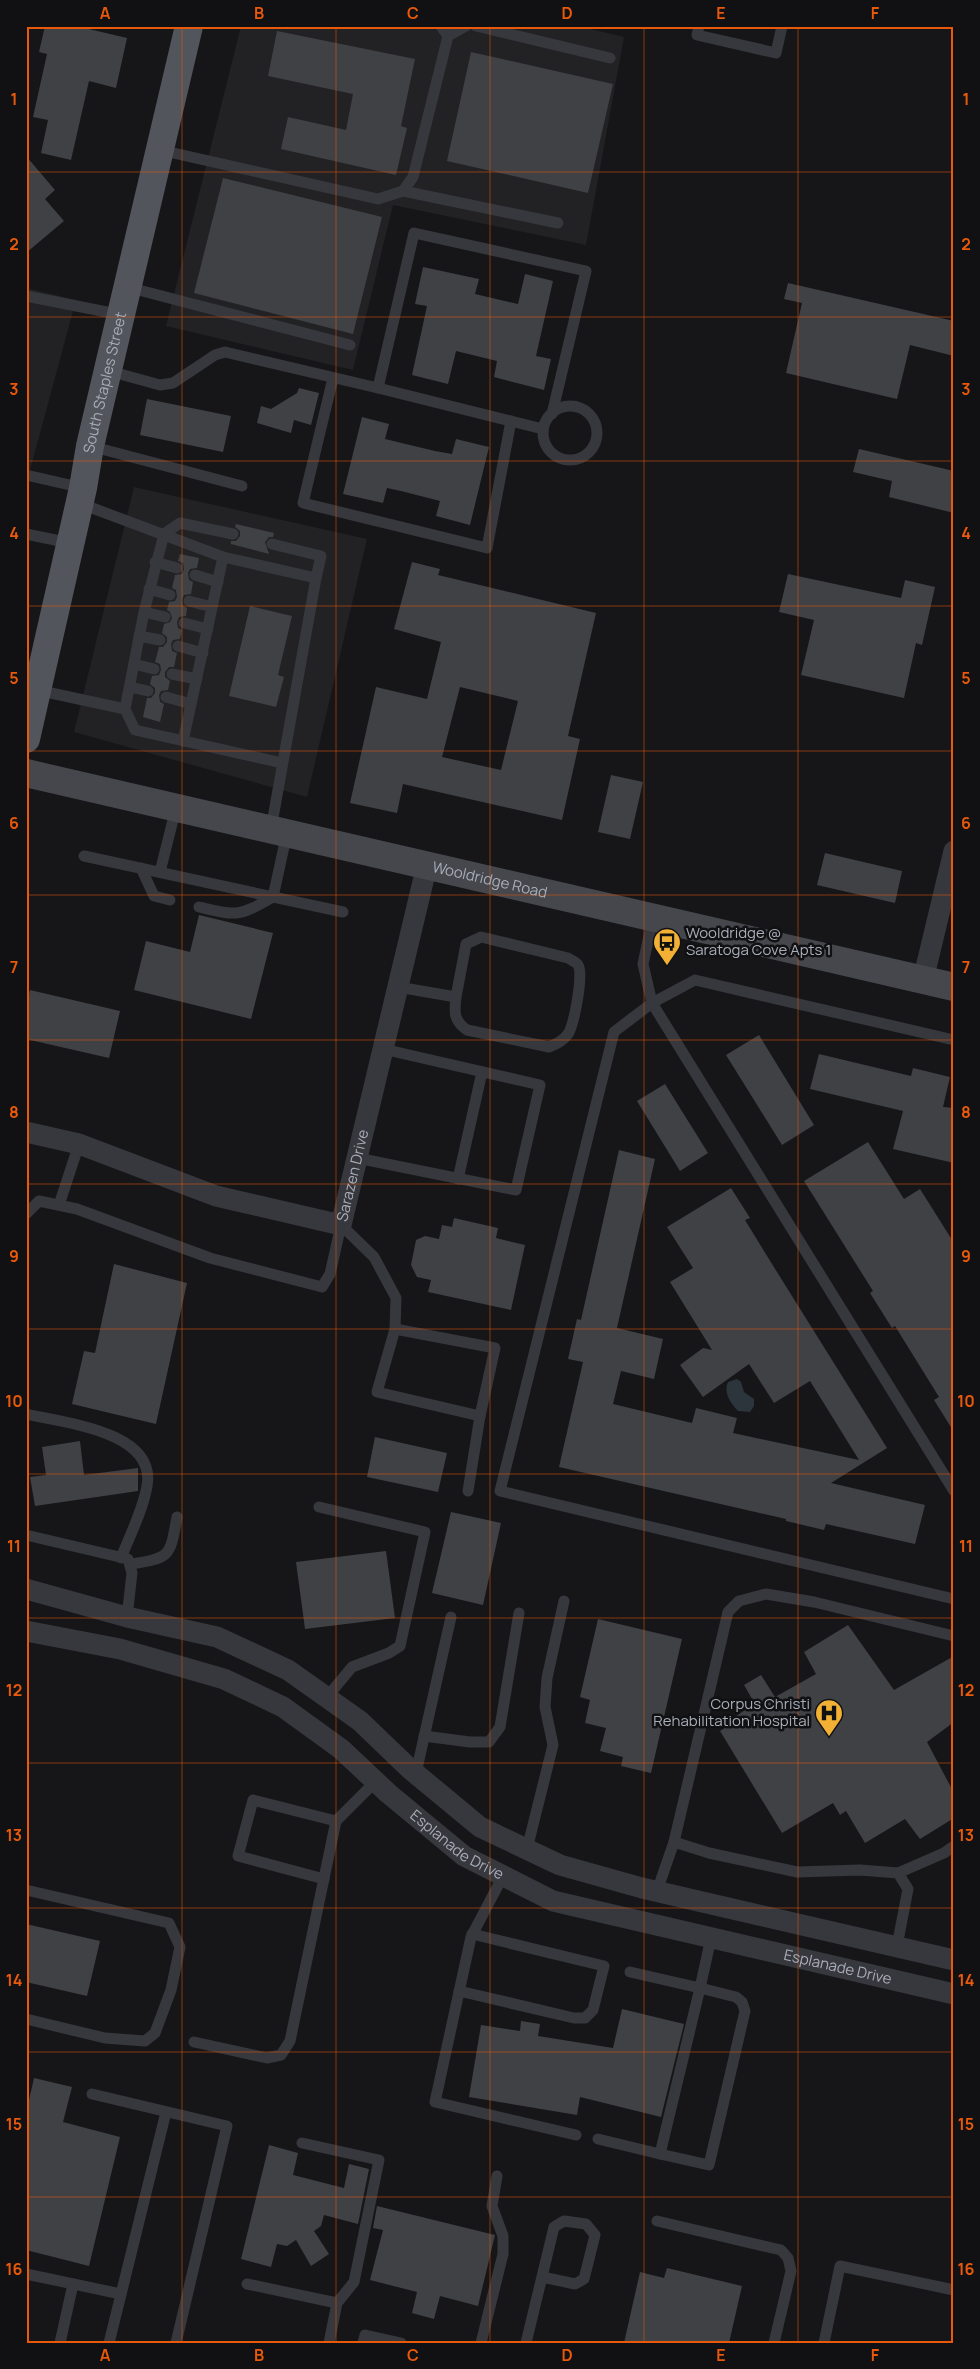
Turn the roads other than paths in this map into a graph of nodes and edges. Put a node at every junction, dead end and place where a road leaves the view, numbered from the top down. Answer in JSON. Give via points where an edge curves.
{"nodes":[{"id":1,"x":189,"y":26,"type":"edge"},
{"id":2,"x":466,"y":26,"type":"edge"},
{"id":3,"x":476,"y":26,"type":"edge"},
{"id":4,"x":699,"y":26,"type":"edge"},
{"id":5,"x":782,"y":26,"type":"edge"},
{"id":6,"x":444,"y":31,"type":"edge"},
{"id":7,"x":610,"y":58,"type":"dead end"},
{"id":8,"x":158,"y":150,"type":"junction"},
{"id":9,"x":403,"y":191,"type":"junction"},
{"id":10,"x":558,"y":223,"type":"dead end"},
{"id":11,"x":127,"y":287,"type":"junction"},
{"id":12,"x":26,"y":296,"type":"edge"},
{"id":13,"x":122,"y":315,"type":"junction"},
{"id":14,"x":350,"y":345,"type":"dead end"},
{"id":15,"x":109,"y":370,"type":"junction"},
{"id":16,"x":334,"y":378,"type":"junction"},
{"id":17,"x":378,"y":388,"type":"junction"},
{"id":18,"x":552,"y":414,"type":"junction"},
{"id":19,"x":510,"y":421,"type":"junction"},
{"id":20,"x":544,"y":429,"type":"junction"},
{"id":21,"x":90,"y":446,"type":"junction"},
{"id":22,"x":26,"y":475,"type":"edge"},
{"id":23,"x":242,"y":486,"type":"dead end"},
{"id":24,"x":81,"y":496,"type":"junction"},
{"id":25,"x":26,"y":534,"type":"edge"},
{"id":26,"x":164,"y":534,"type":"junction"},
{"id":27,"x":233,"y":534,"type":"dead end"},
{"id":28,"x":70,"y":543,"type":"junction"},
{"id":29,"x":272,"y":544,"type":"dead end"},
{"id":30,"x":223,"y":557,"type":"junction"},
{"id":31,"x":155,"y":562,"type":"junction"},
{"id":32,"x":177,"y":568,"type":"dead end"},
{"id":33,"x":195,"y":575,"type":"dead end"},
{"id":34,"x":316,"y":578,"type":"junction"},
{"id":35,"x":218,"y":582,"type":"junction"},
{"id":36,"x":149,"y":589,"type":"junction"},
{"id":37,"x":170,"y":596,"type":"dead end"},
{"id":38,"x":189,"y":601,"type":"dead end"},
{"id":39,"x":212,"y":607,"type":"junction"},
{"id":40,"x":144,"y":612,"type":"junction"},
{"id":41,"x":165,"y":617,"type":"dead end"},
{"id":42,"x":184,"y":623,"type":"dead end"},
{"id":43,"x":208,"y":630,"type":"junction"},
{"id":44,"x":139,"y":636,"type":"junction"},
{"id":45,"x":160,"y":640,"type":"dead end"},
{"id":46,"x":178,"y":646,"type":"dead end"},
{"id":47,"x":203,"y":653,"type":"junction"},
{"id":48,"x":134,"y":664,"type":"junction"},
{"id":49,"x":154,"y":669,"type":"dead end"},
{"id":50,"x":172,"y":674,"type":"dead end"},
{"id":51,"x":197,"y":678,"type":"junction"},
{"id":52,"x":130,"y":687,"type":"junction"},
{"id":53,"x":37,"y":690,"type":"junction"},
{"id":54,"x":148,"y":692,"type":"dead end"},
{"id":55,"x":166,"y":697,"type":"dead end"},
{"id":56,"x":191,"y":704,"type":"junction"},
{"id":57,"x":125,"y":709,"type":"junction"},
{"id":58,"x":26,"y":739,"type":"edge"},
{"id":59,"x":183,"y":741,"type":"junction"},
{"id":60,"x":282,"y":763,"type":"junction"},
{"id":61,"x":26,"y":773,"type":"edge"},
{"id":62,"x":176,"y":807,"type":"junction"},
{"id":63,"x":279,"y":831,"type":"junction"},
{"id":64,"x":954,"y":851,"type":"edge"},
{"id":65,"x":84,"y":856,"type":"dead end"},
{"id":66,"x":427,"y":865,"type":"junction"},
{"id":67,"x":141,"y":868,"type":"junction"},
{"id":68,"x":160,"y":872,"type":"junction"},
{"id":69,"x":273,"y":897,"type":"junction"},
{"id":70,"x":170,"y":900,"type":"dead end"},
{"id":71,"x":199,"y":907,"type":"dead end"},
{"id":72,"x":343,"y":912,"type":"dead end"},
{"id":73,"x":653,"y":917,"type":"junction"},
{"id":74,"x":923,"y":980,"type":"junction"},
{"id":75,"x":398,"y":987,"type":"junction"},
{"id":76,"x":954,"y":987,"type":"edge"},
{"id":77,"x":456,"y":998,"type":"junction"},
{"id":78,"x":652,"y":1003,"type":"junction"},
{"id":79,"x":954,"y":1040,"type":"edge"},
{"id":80,"x":383,"y":1049,"type":"junction"},
{"id":81,"x":482,"y":1072,"type":"junction"},
{"id":82,"x":26,"y":1132,"type":"edge"},
{"id":83,"x":79,"y":1144,"type":"junction"},
{"id":84,"x":357,"y":1158,"type":"junction"},
{"id":85,"x":458,"y":1179,"type":"junction"},
{"id":86,"x":59,"y":1205,"type":"junction"},
{"id":87,"x":26,"y":1214,"type":"edge"},
{"id":88,"x":340,"y":1225,"type":"junction"},
{"id":89,"x":395,"y":1329,"type":"junction"},
{"id":90,"x":26,"y":1414,"type":"edge"},
{"id":91,"x":480,"y":1416,"type":"junction"},
{"id":92,"x":468,"y":1491,"type":"dead end"},
{"id":93,"x":954,"y":1491,"type":"edge"},
{"id":94,"x":319,"y":1507,"type":"dead end"},
{"id":95,"x":177,"y":1517,"type":"dead end"},
{"id":96,"x":26,"y":1535,"type":"edge"},
{"id":97,"x":121,"y":1558,"type":"junction"},
{"id":98,"x":131,"y":1564,"type":"junction"},
{"id":99,"x":26,"y":1589,"type":"edge"},
{"id":100,"x":954,"y":1599,"type":"edge"},
{"id":101,"x":564,"y":1601,"type":"dead end"},
{"id":102,"x":519,"y":1613,"type":"dead end"},
{"id":103,"x":127,"y":1616,"type":"junction"},
{"id":104,"x":451,"y":1617,"type":"dead end"},
{"id":105,"x":26,"y":1631,"type":"edge"},
{"id":106,"x":954,"y":1636,"type":"edge"},
{"id":107,"x":120,"y":1649,"type":"junction"},
{"id":108,"x":326,"y":1697,"type":"junction"},
{"id":109,"x":306,"y":1723,"type":"junction"},
{"id":110,"x":424,"y":1736,"type":"junction"},
{"id":111,"x":416,"y":1774,"type":"junction"},
{"id":112,"x":376,"y":1781,"type":"junction"},
{"id":113,"x":336,"y":1820,"type":"junction"},
{"id":114,"x":674,"y":1842,"type":"junction"},
{"id":115,"x":954,"y":1846,"type":"edge"},
{"id":116,"x":527,"y":1849,"type":"junction"},
{"id":117,"x":898,"y":1873,"type":"junction"},
{"id":118,"x":503,"y":1876,"type":"junction"},
{"id":119,"x":324,"y":1879,"type":"junction"},
{"id":120,"x":26,"y":1890,"type":"edge"},
{"id":121,"x":649,"y":1890,"type":"junction"},
{"id":122,"x":635,"y":1920,"type":"junction"},
{"id":123,"x":472,"y":1934,"type":"junction"},
{"id":124,"x":711,"y":1938,"type":"junction"},
{"id":125,"x":897,"y":1946,"type":"junction"},
{"id":126,"x":954,"y":1960,"type":"edge"},
{"id":127,"x":630,"y":1972,"type":"dead end"},
{"id":128,"x":700,"y":1988,"type":"junction"},
{"id":129,"x":459,"y":1991,"type":"junction"},
{"id":130,"x":953,"y":1992,"type":"edge"},
{"id":131,"x":26,"y":2020,"type":"edge"},
{"id":132,"x":194,"y":2042,"type":"dead end"},
{"id":133,"x":92,"y":2094,"type":"dead end"},
{"id":134,"x":166,"y":2112,"type":"junction"},
{"id":135,"x":576,"y":2135,"type":"dead end"},
{"id":136,"x":598,"y":2140,"type":"dead end"},
{"id":137,"x":302,"y":2143,"type":"dead end"},
{"id":138,"x":660,"y":2154,"type":"junction"},
{"id":139,"x":497,"y":2176,"type":"dead end"},
{"id":140,"x":657,"y":2221,"type":"dead end"},
{"id":141,"x":26,"y":2274,"type":"edge"},
{"id":142,"x":542,"y":2277,"type":"junction"},
{"id":143,"x":73,"y":2284,"type":"junction"},
{"id":144,"x":248,"y":2284,"type":"dead end"},
{"id":145,"x":954,"y":2290,"type":"edge"},
{"id":146,"x":121,"y":2294,"type":"junction"},
{"id":147,"x":338,"y":2303,"type":"junction"},
{"id":148,"x":60,"y":2343,"type":"edge"},
{"id":149,"x":109,"y":2343,"type":"edge"},
{"id":150,"x":176,"y":2343,"type":"edge"},
{"id":151,"x":329,"y":2343,"type":"edge"},
{"id":152,"x":363,"y":2343,"type":"edge"},
{"id":153,"x":401,"y":2343,"type":"edge"},
{"id":154,"x":481,"y":2343,"type":"edge"},
{"id":155,"x":526,"y":2343,"type":"edge"},
{"id":156,"x":774,"y":2343,"type":"edge"},
{"id":157,"x":824,"y":2343,"type":"edge"}],
"edges":[{"from":1,"to":8,"type":"main road","name":"South Staples Street"},
{"from":2,"to":6,"type":"lane"},
{"from":3,"to":7,"type":"lane"},
{"from":4,"to":5,"type":"lane","via":[[697,34],[776,53]]},
{"from":6,"to":9,"type":"lane","via":[[413,177]]},
{"from":8,"to":9,"type":"lane","via":[[378,199]]},
{"from":8,"to":11,"type":"main road","name":"South Staples Street"},
{"from":9,"to":10,"type":"lane"},
{"from":11,"to":13,"type":"main road","name":"South Staples Street"},
{"from":11,"to":14,"type":"lane"},
{"from":12,"to":13,"type":"lane"},
{"from":13,"to":15,"type":"main road","name":"South Staples Street"},
{"from":15,"to":16,"type":"lane","via":[[160,385],[173,384],[215,355],[225,352]]},
{"from":15,"to":21,"type":"main road","name":"South Staples Street"},
{"from":16,"to":17,"type":"lane"},
{"from":16,"to":19,"type":"lane","via":[[303,503],[487,548]]},
{"from":17,"to":18,"type":"lane","via":[[414,232],[586,271]]},
{"from":17,"to":19,"type":"lane"},
{"from":18,"to":20,"type":"lane"},
{"from":18,"to":20,"type":"lane","via":[[568,406],[585,411],[596,424],[596,442],[592,450],[577,460],[559,458],[546,446]]},
{"from":19,"to":20,"type":"lane"},
{"from":21,"to":23,"type":"lane"},
{"from":21,"to":24,"type":"main road","name":"South Staples Street"},
{"from":22,"to":24,"type":"lane"},
{"from":24,"to":26,"type":"lane"},
{"from":24,"to":28,"type":"main road","name":"South Staples Street"},
{"from":25,"to":28,"type":"lane"},
{"from":26,"to":27,"type":"lane","via":[[180,522]]},
{"from":26,"to":30,"type":"lane"},
{"from":26,"to":31,"type":"lane"},
{"from":28,"to":53,"type":"main road","name":"South Staples Street"},
{"from":29,"to":34,"type":"lane","via":[[321,556]]},
{"from":30,"to":34,"type":"lane"},
{"from":30,"to":35,"type":"lane"},
{"from":31,"to":32,"type":"lane"},
{"from":31,"to":36,"type":"lane"},
{"from":33,"to":35,"type":"lane"},
{"from":34,"to":60,"type":"lane"},
{"from":35,"to":39,"type":"lane"},
{"from":36,"to":37,"type":"lane"},
{"from":36,"to":40,"type":"lane"},
{"from":38,"to":39,"type":"lane"},
{"from":39,"to":43,"type":"lane"},
{"from":40,"to":41,"type":"lane"},
{"from":40,"to":44,"type":"lane"},
{"from":42,"to":43,"type":"lane"},
{"from":43,"to":47,"type":"lane"},
{"from":44,"to":45,"type":"lane"},
{"from":44,"to":48,"type":"lane"},
{"from":46,"to":47,"type":"lane"},
{"from":47,"to":51,"type":"lane"},
{"from":48,"to":49,"type":"lane"},
{"from":48,"to":52,"type":"lane"},
{"from":50,"to":51,"type":"lane"},
{"from":51,"to":56,"type":"lane"},
{"from":52,"to":54,"type":"lane"},
{"from":52,"to":57,"type":"lane"},
{"from":53,"to":57,"type":"lane"},
{"from":53,"to":58,"type":"main road","name":"South Staples Street"},
{"from":55,"to":56,"type":"lane"},
{"from":56,"to":59,"type":"lane"},
{"from":57,"to":59,"type":"lane","via":[[135,730]]},
{"from":59,"to":60,"type":"lane"},
{"from":60,"to":63,"type":"lane"},
{"from":61,"to":62,"type":"main road","name":"Wooldridge Road"},
{"from":62,"to":63,"type":"main road","name":"Wooldridge Road"},
{"from":62,"to":68,"type":"lane"},
{"from":63,"to":66,"type":"main road","name":"Wooldridge Road"},
{"from":63,"to":69,"type":"lane"},
{"from":64,"to":74,"type":"street"},
{"from":65,"to":67,"type":"lane"},
{"from":66,"to":73,"type":"main road","name":"Wooldridge Road"},
{"from":66,"to":75,"type":"street","name":"Sarazen Drive"},
{"from":67,"to":68,"type":"lane"},
{"from":67,"to":70,"type":"lane","via":[[154,896]]},
{"from":68,"to":69,"type":"lane"},
{"from":69,"to":71,"type":"lane","via":[[249,911],[232,915]]},
{"from":69,"to":72,"type":"lane"},
{"from":73,"to":74,"type":"main road","name":"Wooldridge Road"},
{"from":73,"to":78,"type":"lane","via":[[644,964]]},
{"from":74,"to":76,"type":"main road","name":"Wooldridge Road"},
{"from":75,"to":77,"type":"lane"},
{"from":75,"to":80,"type":"street","name":"Sarazen Drive"},
{"from":77,"to":77,"type":"lane","via":[[454,1015],[458,1024],[468,1030],[549,1047],[559,1043],[568,1033],[580,973],[578,965],[568,958],[481,937],[466,944]]},
{"from":78,"to":79,"type":"lane","via":[[695,980]]},
{"from":78,"to":93,"type":"lane"},
{"from":78,"to":100,"type":"lane","via":[[614,1032],[500,1492]]},
{"from":80,"to":81,"type":"lane"},
{"from":80,"to":84,"type":"street","name":"Sarazen Drive"},
{"from":81,"to":85,"type":"lane"},
{"from":81,"to":85,"type":"lane","via":[[540,1086],[516,1190]]},
{"from":82,"to":83,"type":"street","name":"Sarazen Drive"},
{"from":83,"to":86,"type":"lane"},
{"from":83,"to":88,"type":"street","name":"Sarazen Drive","via":[[216,1196]]},
{"from":84,"to":85,"type":"lane"},
{"from":84,"to":88,"type":"street","name":"Sarazen Drive"},
{"from":86,"to":87,"type":"lane","via":[[39,1201]]},
{"from":86,"to":88,"type":"lane","via":[[210,1258],[322,1287],[330,1274]]},
{"from":88,"to":89,"type":"lane","via":[[374,1257],[396,1298]]},
{"from":89,"to":91,"type":"lane","via":[[377,1392]]},
{"from":89,"to":91,"type":"lane","via":[[495,1348]]},
{"from":90,"to":97,"type":"lane","via":[[123,1440],[142,1456],[148,1485]]},
{"from":91,"to":92,"type":"lane"},
{"from":94,"to":108,"type":"lane","via":[[425,1532],[400,1646],[389,1654],[352,1667]]},
{"from":95,"to":98,"type":"lane","via":[[171,1548],[166,1554]]},
{"from":96,"to":97,"type":"lane"},
{"from":97,"to":98,"type":"lane","via":[[128,1559]]},
{"from":98,"to":103,"type":"lane"},
{"from":99,"to":103,"type":"street","name":"Esplanade Drive"},
{"from":101,"to":116,"type":"lane","via":[[545,1707],[553,1744]]},
{"from":102,"to":110,"type":"lane","via":[[500,1727],[489,1742]]},
{"from":103,"to":107,"type":"street"},
{"from":103,"to":108,"type":"street","name":"Esplanade Drive","via":[[217,1636],[288,1670]]},
{"from":104,"to":110,"type":"lane"},
{"from":105,"to":107,"type":"street","name":"Esplanade Drive"},
{"from":106,"to":114,"type":"lane","via":[[814,1602],[766,1594],[739,1601],[728,1612]]},
{"from":107,"to":109,"type":"street","name":"Esplanade Drive","via":[[224,1679],[283,1707]]},
{"from":108,"to":109,"type":"street"},
{"from":108,"to":111,"type":"street","name":"Esplanade Drive","via":[[360,1721]]},
{"from":109,"to":112,"type":"street","name":"Esplanade Drive","via":[[341,1748]]},
{"from":110,"to":111,"type":"lane"},
{"from":111,"to":116,"type":"street","name":"Esplanade Drive","via":[[480,1827]]},
{"from":112,"to":113,"type":"lane"},
{"from":112,"to":118,"type":"street","name":"Esplanade Drive","via":[[464,1856]]},
{"from":113,"to":119,"type":"lane"},
{"from":113,"to":119,"type":"lane","via":[[253,1800],[238,1856]]},
{"from":114,"to":117,"type":"lane","via":[[797,1872],[860,1870]]},
{"from":114,"to":121,"type":"lane"},
{"from":115,"to":117,"type":"lane"},
{"from":116,"to":121,"type":"street","name":"Esplanade Drive","via":[[560,1865]]},
{"from":117,"to":125,"type":"lane","via":[[908,1890]]},
{"from":118,"to":122,"type":"street","name":"Esplanade Drive","via":[[553,1902]]},
{"from":118,"to":123,"type":"lane"},
{"from":119,"to":132,"type":"lane","via":[[290,2041],[281,2055],[267,2058]]},
{"from":120,"to":131,"type":"lane","via":[[168,1923],[180,1947],[171,1990],[155,2033],[145,2041],[105,2038]]},
{"from":121,"to":122,"type":"street"},
{"from":121,"to":125,"type":"street","name":"Esplanade Drive"},
{"from":122,"to":124,"type":"street","name":"Esplanade Drive"},
{"from":123,"to":129,"type":"lane"},
{"from":123,"to":129,"type":"lane","via":[[604,1966],[593,2010],[585,2018]]},
{"from":124,"to":128,"type":"lane"},
{"from":124,"to":130,"type":"street","name":"Esplanade Drive"},
{"from":125,"to":126,"type":"street","name":"Esplanade Drive"},
{"from":127,"to":128,"type":"lane"},
{"from":128,"to":138,"type":"lane"},
{"from":128,"to":138,"type":"lane","via":[[736,1997],[745,2011],[709,2165]]},
{"from":129,"to":135,"type":"lane","via":[[435,2102]]},
{"from":133,"to":134,"type":"lane"},
{"from":134,"to":146,"type":"lane"},
{"from":134,"to":150,"type":"lane","via":[[227,2126]]},
{"from":136,"to":138,"type":"lane"},
{"from":137,"to":147,"type":"lane","via":[[379,2160],[354,2282]]},
{"from":139,"to":154,"type":"lane","via":[[492,2206],[503,2236],[503,2254]]},
{"from":140,"to":156,"type":"lane","via":[[781,2250],[788,2258],[791,2271]]},
{"from":141,"to":143,"type":"lane"},
{"from":142,"to":142,"type":"lane","via":[[554,2227],[564,2221],[586,2224],[595,2235],[584,2279],[575,2284]]},
{"from":142,"to":155,"type":"lane"},
{"from":143,"to":146,"type":"lane"},
{"from":143,"to":148,"type":"lane"},
{"from":144,"to":147,"type":"lane"},
{"from":145,"to":157,"type":"lane","via":[[840,2266]]},
{"from":146,"to":149,"type":"lane"},
{"from":147,"to":151,"type":"lane"},
{"from":152,"to":153,"type":"lane","via":[[365,2335]]}]}
